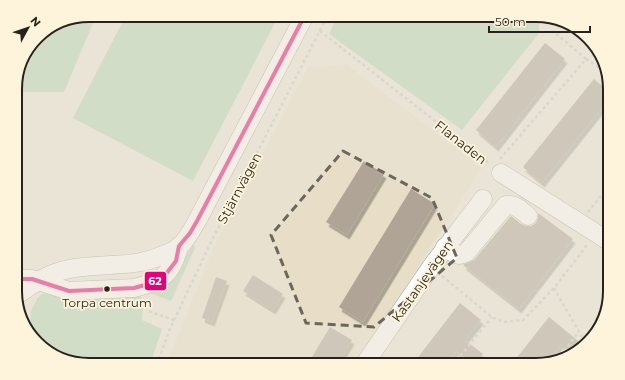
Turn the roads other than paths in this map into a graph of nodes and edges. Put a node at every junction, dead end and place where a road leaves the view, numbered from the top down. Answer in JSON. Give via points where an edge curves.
{"nodes":[{"id":1,"x":301,"y":22,"type":"edge"},
{"id":2,"x":497,"y":170,"type":"road end"},
{"id":3,"x":484,"y":199,"type":"dead end"},
{"id":4,"x":528,"y":216,"type":"dead end"},
{"id":5,"x":603,"y":238,"type":"edge"},
{"id":6,"x":180,"y":246,"type":"junction"},
{"id":7,"x":445,"y":247,"type":"junction"},
{"id":8,"x":25,"y":286,"type":"edge"},
{"id":9,"x":23,"y":296,"type":"edge"},
{"id":10,"x":369,"y":358,"type":"edge"}],
"edges":[{"from":1,"to":6,"type":"street","via":[[197,221]]},
{"from":2,"to":5,"type":"street"},
{"from":3,"to":7,"type":"street","name":"Kastanjevägen"},
{"from":4,"to":7,"type":"street","via":[[511,204],[506,205],[466,253],[456,255]]},
{"from":6,"to":8,"type":"street","via":[[141,263],[74,268],[60,271]]},
{"from":6,"to":8,"type":"street","via":[[176,261],[166,274],[144,286],[69,291]]},
{"from":7,"to":10,"type":"street","name":"Kastanjevägen"},
{"from":8,"to":9,"type":"street"}]}
